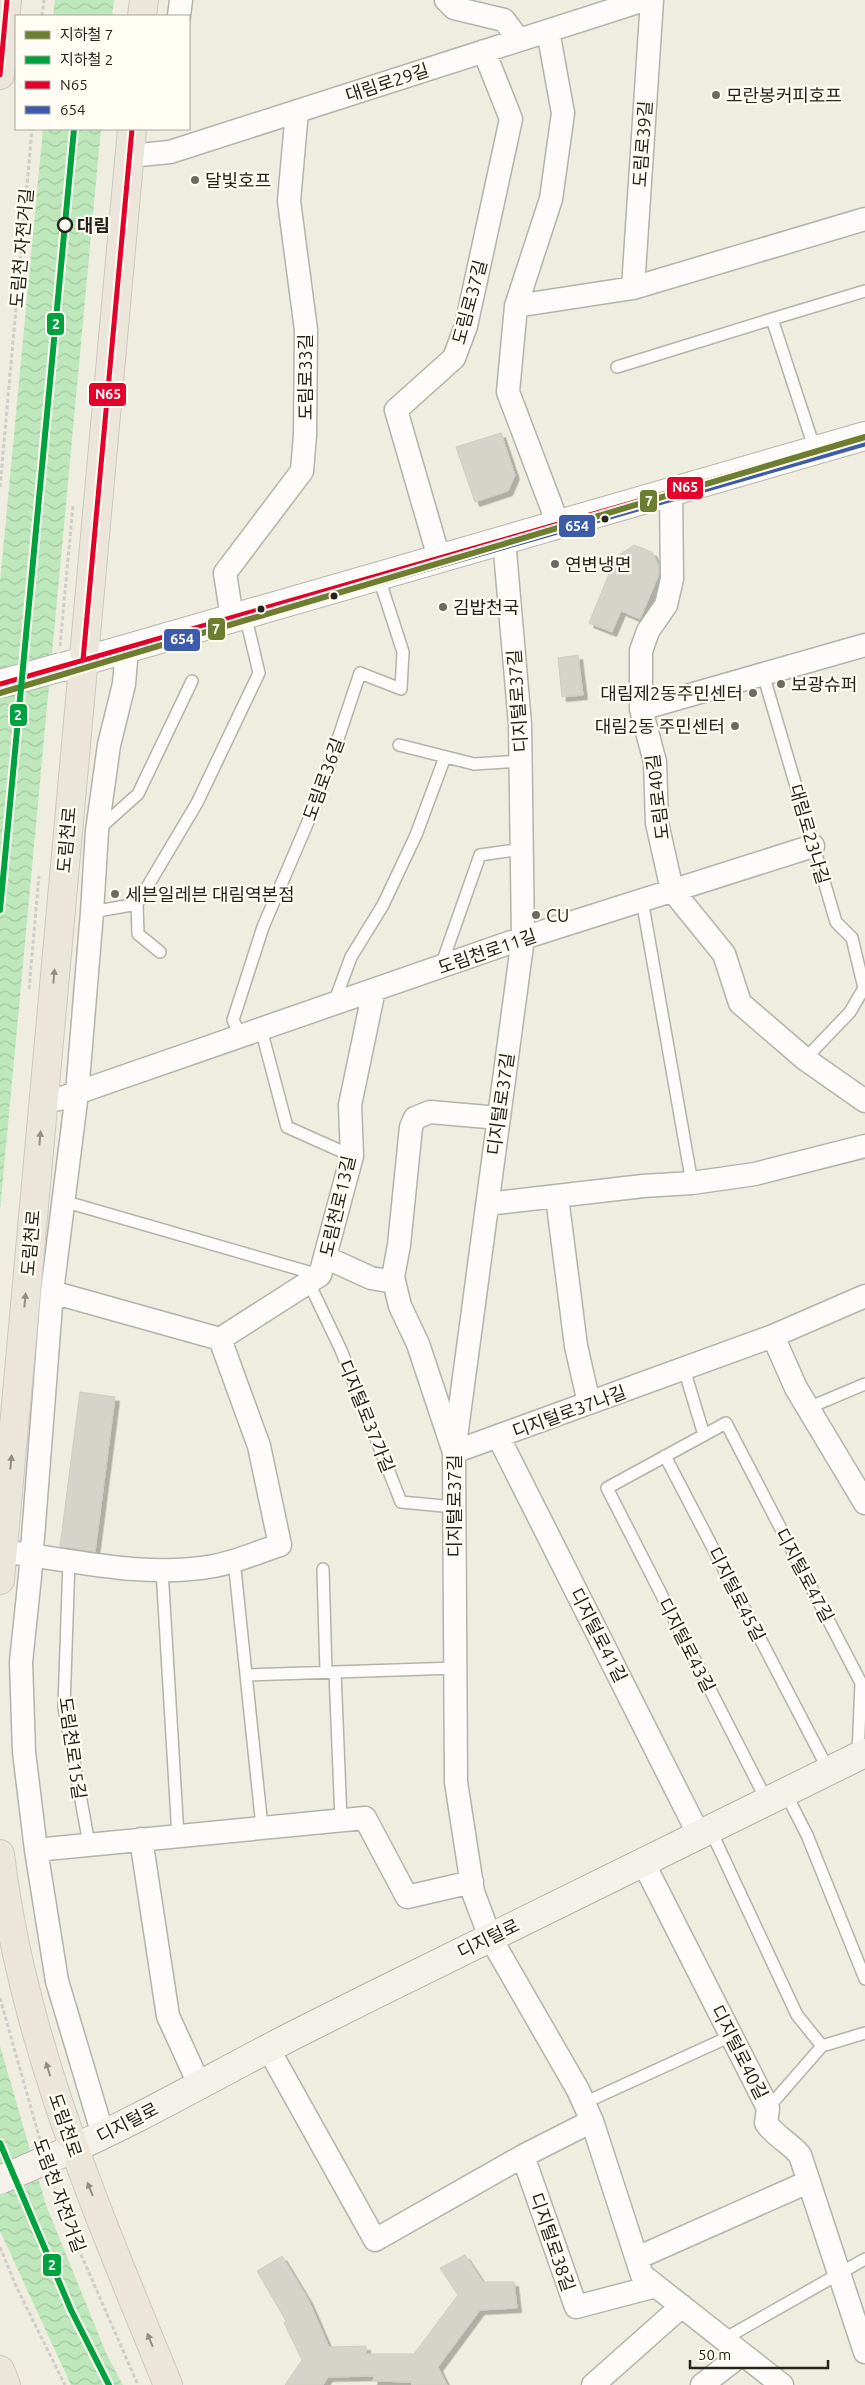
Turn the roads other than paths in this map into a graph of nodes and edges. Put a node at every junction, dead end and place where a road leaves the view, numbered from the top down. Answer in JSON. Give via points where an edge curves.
{"nodes":[{"id":1,"x":7,"y":0,"type":"edge"},
{"id":2,"x":144,"y":0,"type":"edge"},
{"id":3,"x":180,"y":0,"type":"edge"},
{"id":4,"x":446,"y":0,"type":"edge"},
{"id":5,"x":644,"y":0,"type":"edge"},
{"id":6,"x":652,"y":0,"type":"edge"},
{"id":7,"x":605,"y":6,"type":"edge"},
{"id":8,"x":142,"y":15,"type":"edge"},
{"id":9,"x":179,"y":15,"type":"edge"},
{"id":10,"x":548,"y":31,"type":"junction"},
{"id":11,"x":519,"y":40,"type":"junction"},
{"id":12,"x":484,"y":51,"type":"junction"},
{"id":13,"x":0,"y":75,"type":"edge"},
{"id":14,"x":297,"y":111,"type":"junction"},
{"id":15,"x":132,"y":130,"type":"edge"},
{"id":16,"x":180,"y":139,"type":"edge"},
{"id":17,"x":130,"y":156,"type":"junction"},
{"id":18,"x":865,"y":219,"type":"edge"},
{"id":19,"x":633,"y":288,"type":"junction"},
{"id":20,"x":865,"y":291,"type":"edge"},
{"id":21,"x":516,"y":306,"type":"junction"},
{"id":22,"x":772,"y":319,"type":"junction"},
{"id":23,"x":617,"y":367,"type":"dead end"},
{"id":24,"x":865,"y":436,"type":"edge"},
{"id":25,"x":815,"y":450,"type":"junction"},
{"id":26,"x":671,"y":492,"type":"junction"},
{"id":27,"x":558,"y":524,"type":"junction"},
{"id":28,"x":504,"y":540,"type":"junction"},
{"id":29,"x":439,"y":558,"type":"junction"},
{"id":30,"x":378,"y":575,"type":"junction"},
{"id":31,"x":239,"y":616,"type":"junction"},
{"id":32,"x":865,"y":645,"type":"edge"},
{"id":33,"x":126,"y":648,"type":"junction"},
{"id":34,"x":72,"y":664,"type":"junction"},
{"id":35,"x":763,"y":674,"type":"junction"},
{"id":36,"x":192,"y":681,"type":"dead end"},
{"id":37,"x":0,"y":684,"type":"edge"},
{"id":38,"x":641,"y":709,"type":"junction"},
{"id":39,"x":399,"y":745,"type":"dead end"},
{"id":40,"x":445,"y":757,"type":"junction"},
{"id":41,"x":521,"y":760,"type":"junction"},
{"id":42,"x":97,"y":831,"type":"junction"},
{"id":43,"x":813,"y":846,"type":"junction"},
{"id":44,"x":522,"y":849,"type":"junction"},
{"id":45,"x":672,"y":890,"type":"junction"},
{"id":46,"x":642,"y":900,"type":"junction"},
{"id":47,"x":137,"y":904,"type":"junction"},
{"id":48,"x":92,"y":912,"type":"junction"},
{"id":49,"x":523,"y":938,"type":"junction"},
{"id":50,"x":160,"y":952,"type":"dead end"},
{"id":51,"x":441,"y":966,"type":"junction"},
{"id":52,"x":864,"y":988,"type":"edge"},
{"id":53,"x":374,"y":990,"type":"junction"},
{"id":54,"x":334,"y":1004,"type":"junction"},
{"id":55,"x":251,"y":1032,"type":"junction"},
{"id":56,"x":805,"y":1059,"type":"junction"},
{"id":57,"x":77,"y":1093,"type":"junction"},
{"id":58,"x":43,"y":1101,"type":"junction"},
{"id":59,"x":865,"y":1101,"type":"edge"},
{"id":60,"x":499,"y":1118,"type":"junction"},
{"id":61,"x":865,"y":1146,"type":"edge"},
{"id":62,"x":352,"y":1156,"type":"junction"},
{"id":63,"x":692,"y":1183,"type":"junction"},
{"id":64,"x":557,"y":1197,"type":"junction"},
{"id":65,"x":63,"y":1201,"type":"junction"},
{"id":66,"x":487,"y":1204,"type":"junction"},
{"id":67,"x":318,"y":1272,"type":"junction"},
{"id":68,"x":394,"y":1282,"type":"junction"},
{"id":69,"x":52,"y":1292,"type":"junction"},
{"id":70,"x":865,"y":1296,"type":"edge"},
{"id":71,"x":773,"y":1336,"type":"junction"},
{"id":72,"x":220,"y":1338,"type":"junction"},
{"id":73,"x":684,"y":1369,"type":"junction"},
{"id":74,"x":865,"y":1384,"type":"edge"},
{"id":75,"x":590,"y":1403,"type":"junction"},
{"id":76,"x":808,"y":1408,"type":"junction"},
{"id":77,"x":704,"y":1435,"type":"junction"},
{"id":78,"x":498,"y":1436,"type":"junction"},
{"id":79,"x":454,"y":1452,"type":"junction"},
{"id":80,"x":665,"y":1456,"type":"junction"},
{"id":81,"x":865,"y":1503,"type":"edge"},
{"id":82,"x":454,"y":1507,"type":"junction"},
{"id":83,"x":3,"y":1551,"type":"junction"},
{"id":84,"x":32,"y":1555,"type":"junction"},
{"id":85,"x":234,"y":1560,"type":"junction"},
{"id":86,"x":69,"y":1561,"type":"junction"},
{"id":87,"x":323,"y":1569,"type":"dead end"},
{"id":88,"x":162,"y":1570,"type":"junction"},
{"id":89,"x":0,"y":1580,"type":"edge"},
{"id":90,"x":455,"y":1668,"type":"junction"},
{"id":91,"x":331,"y":1672,"type":"junction"},
{"id":92,"x":246,"y":1675,"type":"junction"},
{"id":93,"x":861,"y":1755,"type":"edge"},
{"id":94,"x":829,"y":1771,"type":"junction"},
{"id":95,"x":776,"y":1797,"type":"junction"},
{"id":96,"x":341,"y":1820,"type":"junction"},
{"id":97,"x":262,"y":1827,"type":"junction"},
{"id":98,"x":705,"y":1832,"type":"junction"},
{"id":99,"x":178,"y":1836,"type":"junction"},
{"id":100,"x":142,"y":1839,"type":"junction"},
{"id":101,"x":89,"y":1844,"type":"junction"},
{"id":102,"x":36,"y":1850,"type":"junction"},
{"id":103,"x":0,"y":1854,"type":"edge"},
{"id":104,"x":643,"y":1862,"type":"junction"},
{"id":105,"x":472,"y":1882,"type":"junction"},
{"id":106,"x":490,"y":1937,"type":"junction"},
{"id":107,"x":865,"y":1979,"type":"edge"},
{"id":108,"x":865,"y":2033,"type":"edge"},
{"id":109,"x":732,"y":2036,"type":"junction"},
{"id":110,"x":822,"y":2046,"type":"junction"},
{"id":111,"x":268,"y":2048,"type":"junction"},
{"id":112,"x":200,"y":2084,"type":"junction"},
{"id":113,"x":768,"y":2108,"type":"junction"},
{"id":114,"x":588,"y":2112,"type":"junction"},
{"id":115,"x":103,"y":2135,"type":"junction"},
{"id":116,"x":522,"y":2156,"type":"junction"},
{"id":117,"x":55,"y":2158,"type":"junction"},
{"id":118,"x":0,"y":2180,"type":"edge"},
{"id":119,"x":808,"y":2182,"type":"junction"},
{"id":120,"x":637,"y":2258,"type":"junction"},
{"id":121,"x":865,"y":2259,"type":"edge"},
{"id":122,"x":840,"y":2274,"type":"junction"},
{"id":123,"x":656,"y":2286,"type":"junction"},
{"id":124,"x":682,"y":2306,"type":"junction"},
{"id":125,"x":724,"y":2340,"type":"junction"},
{"id":126,"x":865,"y":2352,"type":"edge"},
{"id":127,"x":742,"y":2354,"type":"junction"},
{"id":128,"x":0,"y":2370,"type":"edge"},
{"id":129,"x":6,"y":2385,"type":"edge"},
{"id":130,"x":168,"y":2385,"type":"edge"},
{"id":131,"x":593,"y":2385,"type":"edge"},
{"id":132,"x":702,"y":2385,"type":"edge"},
{"id":133,"x":782,"y":2385,"type":"edge"}],
"edges":[{"from":1,"to":13,"type":"main road"},
{"from":2,"to":8,"type":"main road"},
{"from":3,"to":9,"type":"street"},
{"from":4,"to":11,"type":"street","via":[[454,8],[504,20]]},
{"from":5,"to":7,"type":"street","name":"대림로29길"},
{"from":6,"to":19,"type":"street","name":"도림로39길"},
{"from":7,"to":10,"type":"street","name":"대림로29길"},
{"from":10,"to":11,"type":"street","name":"대림로29길"},
{"from":10,"to":21,"type":"street","via":[[563,113],[550,199]]},
{"from":11,"to":12,"type":"street","name":"대림로29길"},
{"from":12,"to":14,"type":"street","name":"대림로29길"},
{"from":12,"to":29,"type":"street","name":"도림로37길","via":[[511,119],[466,326],[454,358],[396,410]]},
{"from":14,"to":16,"type":"street","name":"대림로29길"},
{"from":14,"to":31,"type":"street","name":"도림로33길","via":[[289,201],[306,330],[302,471],[225,573]]},
{"from":15,"to":17,"type":"main road","name":"도림천로"},
{"from":16,"to":17,"type":"street","name":"대림로29길","via":[[170,152]]},
{"from":17,"to":34,"type":"main road","name":"도림천로"},
{"from":18,"to":19,"type":"street"},
{"from":19,"to":21,"type":"street"},
{"from":20,"to":22,"type":"lane"},
{"from":21,"to":27,"type":"street","via":[[508,392]]},
{"from":22,"to":23,"type":"lane"},
{"from":22,"to":25,"type":"lane"},
{"from":24,"to":25,"type":"street"},
{"from":25,"to":26,"type":"street"},
{"from":26,"to":27,"type":"street"},
{"from":26,"to":38,"type":"street","name":"도림로40길","via":[[672,579],[666,605],[648,632],[641,651]]},
{"from":27,"to":28,"type":"street"},
{"from":28,"to":29,"type":"street"},
{"from":28,"to":41,"type":"street","name":"디지털로37길"},
{"from":29,"to":30,"type":"street"},
{"from":30,"to":31,"type":"street"},
{"from":30,"to":55,"type":"lane","name":"도림로36길","via":[[403,652],[401,689],[360,673],[319,796],[263,927],[233,1020]]},
{"from":31,"to":33,"type":"street"},
{"from":31,"to":47,"type":"lane","via":[[259,673],[197,803]]},
{"from":32,"to":35,"type":"street"},
{"from":33,"to":34,"type":"street"},
{"from":33,"to":42,"type":"street","via":[[124,684],[109,745]]},
{"from":34,"to":37,"type":"street","bridge":true},
{"from":58,"to":34,"type":"main road","name":"도림천로","one_way":true},
{"from":35,"to":38,"type":"street"},
{"from":35,"to":43,"type":"lane","name":"대림로23나길"},
{"from":36,"to":42,"type":"lane","via":[[138,794]]},
{"from":38,"to":45,"type":"street","name":"도림로40길","via":[[655,762],[657,823]]},
{"from":39,"to":40,"type":"lane"},
{"from":40,"to":41,"type":"lane","via":[[474,764]]},
{"from":40,"to":54,"type":"lane","via":[[416,835],[383,905],[351,956]]},
{"from":41,"to":44,"type":"street","name":"디지털로37길"},
{"from":42,"to":48,"type":"street"},
{"from":43,"to":45,"type":"street","name":"도림천로11길"},
{"from":43,"to":52,"type":"lane","name":"대림로23나길","via":[[836,922],[852,938]]},
{"from":44,"to":49,"type":"street","name":"디지털로37길"},
{"from":44,"to":51,"type":"lane","via":[[480,855]]},
{"from":45,"to":46,"type":"street","name":"도림천로11길"},
{"from":45,"to":56,"type":"street","name":"도림로40길","via":[[724,954],[740,1003]]},
{"from":46,"to":49,"type":"street","name":"도림천로11길"},
{"from":46,"to":63,"type":"lane"},
{"from":47,"to":48,"type":"lane"},
{"from":47,"to":50,"type":"lane","via":[[138,934]]},
{"from":48,"to":57,"type":"street"},
{"from":49,"to":51,"type":"street","name":"도림천로11길"},
{"from":49,"to":60,"type":"street","name":"디지털로37길"},
{"from":51,"to":53,"type":"street","name":"도림천로11길"},
{"from":52,"to":56,"type":"lane","via":[[850,1012]]},
{"from":53,"to":54,"type":"street","name":"도림천로11길"},
{"from":53,"to":62,"type":"street","name":"도림천로13길","via":[[350,1105]]},
{"from":54,"to":55,"type":"street","name":"도림천로11길"},
{"from":55,"to":57,"type":"street","name":"도림천로11길"},
{"from":55,"to":62,"type":"lane","via":[[287,1126]]},
{"from":56,"to":59,"type":"street","name":"도림로40길"},
{"from":57,"to":58,"type":"street","name":"도림천로11길"},
{"from":57,"to":65,"type":"street"},
{"from":83,"to":58,"type":"main road","name":"도림천로","one_way":true},
{"from":60,"to":66,"type":"street","name":"디지털로37길"},
{"from":60,"to":68,"type":"street","via":[[430,1112],[415,1118],[411,1127]]},
{"from":61,"to":63,"type":"street","via":[[755,1174]]},
{"from":62,"to":67,"type":"street","name":"도림천로13길"},
{"from":63,"to":64,"type":"street"},
{"from":64,"to":66,"type":"street"},
{"from":64,"to":75,"type":"street","via":[[576,1346]]},
{"from":65,"to":67,"type":"lane","name":"도림천로"},
{"from":65,"to":69,"type":"street"},
{"from":66,"to":79,"type":"street","name":"디지털로37길"},
{"from":67,"to":68,"type":"street"},
{"from":67,"to":72,"type":"street"},
{"from":67,"to":82,"type":"lane","name":"디지털로37가길","via":[[341,1350],[401,1502]]},
{"from":68,"to":79,"type":"street"},
{"from":69,"to":72,"type":"street"},
{"from":69,"to":84,"type":"street"},
{"from":70,"to":71,"type":"street","name":"디지털로37나길"},
{"from":71,"to":73,"type":"street","name":"디지털로37나길"},
{"from":71,"to":76,"type":"street"},
{"from":72,"to":85,"type":"street","via":[[259,1446],[280,1545]]},
{"from":73,"to":75,"type":"street","name":"디지털로37나길"},
{"from":73,"to":77,"type":"lane"},
{"from":74,"to":76,"type":"lane"},
{"from":75,"to":78,"type":"street","name":"디지털로37나길"},
{"from":76,"to":81,"type":"street"},
{"from":77,"to":80,"type":"lane"},
{"from":77,"to":93,"type":"lane","name":"디지털로47길","via":[[726,1424],[861,1682]]},
{"from":78,"to":79,"type":"street","name":"디지털로37나길"},
{"from":78,"to":98,"type":"street","name":"디지털로41길"},
{"from":79,"to":82,"type":"street","name":"디지털로37길"},
{"from":80,"to":94,"type":"lane","name":"디지털로45길"},
{"from":80,"to":95,"type":"lane","name":"디지털로43길","via":[[607,1488]]},
{"from":82,"to":90,"type":"street","name":"디지털로37길"},
{"from":83,"to":84,"type":"street"},
{"from":83,"to":89,"type":"main road","name":"도림천로"},
{"from":84,"to":86,"type":"street"},
{"from":84,"to":102,"type":"street","via":[[21,1662],[24,1752]]},
{"from":85,"to":88,"type":"street","via":[[214,1566]]},
{"from":85,"to":92,"type":"lane"},
{"from":86,"to":88,"type":"street","via":[[132,1570]]},
{"from":86,"to":101,"type":"lane","name":"도림천로15길","via":[[64,1707]]},
{"from":87,"to":91,"type":"lane"},
{"from":88,"to":99,"type":"lane"},
{"from":90,"to":91,"type":"lane"},
{"from":90,"to":105,"type":"street","name":"디지털로37길","via":[[456,1782]]},
{"from":91,"to":92,"type":"lane"},
{"from":91,"to":96,"type":"lane"},
{"from":92,"to":97,"type":"lane"},
{"from":93,"to":94,"type":"main road","name":"디지털로"},
{"from":94,"to":95,"type":"main road","name":"디지털로"},
{"from":95,"to":98,"type":"main road","name":"디지털로"},
{"from":95,"to":107,"type":"lane","via":[[807,1835]]},
{"from":96,"to":97,"type":"street"},
{"from":96,"to":105,"type":"street","via":[[366,1818],[407,1897]]},
{"from":97,"to":99,"type":"street"},
{"from":98,"to":104,"type":"main road","name":"디지털로"},
{"from":98,"to":110,"type":"lane","via":[[797,2015]]},
{"from":99,"to":100,"type":"street"},
{"from":100,"to":101,"type":"street"},
{"from":100,"to":112,"type":"street","via":[[168,2016]]},
{"from":101,"to":102,"type":"street"},
{"from":102,"to":115,"type":"street","via":[[58,1981]]},
{"from":117,"to":103,"type":"main road","name":"도림천로","one_way":true,"via":[[33,2020],[7,1910]]},
{"from":104,"to":106,"type":"main road","name":"디지털로"},
{"from":104,"to":109,"type":"street","name":"디지털로40길"},
{"from":105,"to":106,"type":"street","name":"디지털로37길"},
{"from":106,"to":111,"type":"main road","name":"디지털로"},
{"from":106,"to":114,"type":"street"},
{"from":108,"to":110,"type":"lane"},
{"from":109,"to":113,"type":"street","name":"디지털로40길"},
{"from":109,"to":114,"type":"lane"},
{"from":110,"to":113,"type":"lane"},
{"from":111,"to":112,"type":"main road","name":"디지털로"},
{"from":111,"to":116,"type":"street","via":[[375,2240]]},
{"from":112,"to":115,"type":"main road","name":"디지털로"},
{"from":113,"to":119,"type":"street","name":"디지털로40길","via":[[766,2123],[775,2135],[790,2143],[800,2155]]},
{"from":114,"to":116,"type":"street"},
{"from":114,"to":120,"type":"street"},
{"from":115,"to":117,"type":"main road","name":"디지털로"},
{"from":116,"to":123,"type":"street","name":"디지털로38길","via":[[576,2307]]},
{"from":117,"to":118,"type":"main road","name":"디지털로","bridge":true},
{"from":130,"to":117,"type":"main road","name":"도림천로","one_way":true},
{"from":119,"to":120,"type":"street"},
{"from":119,"to":122,"type":"street","name":"디지털로40길"},
{"from":120,"to":123,"type":"street","via":[[642,2275]]},
{"from":121,"to":122,"type":"lane"},
{"from":122,"to":125,"type":"lane"},
{"from":122,"to":126,"type":"street","name":"디지털로40길"},
{"from":123,"to":124,"type":"street"},
{"from":124,"to":125,"type":"street"},
{"from":124,"to":131,"type":"street"},
{"from":125,"to":127,"type":"street"},
{"from":127,"to":132,"type":"street"},
{"from":127,"to":133,"type":"street"},
{"from":128,"to":129,"type":"main road"}]}
